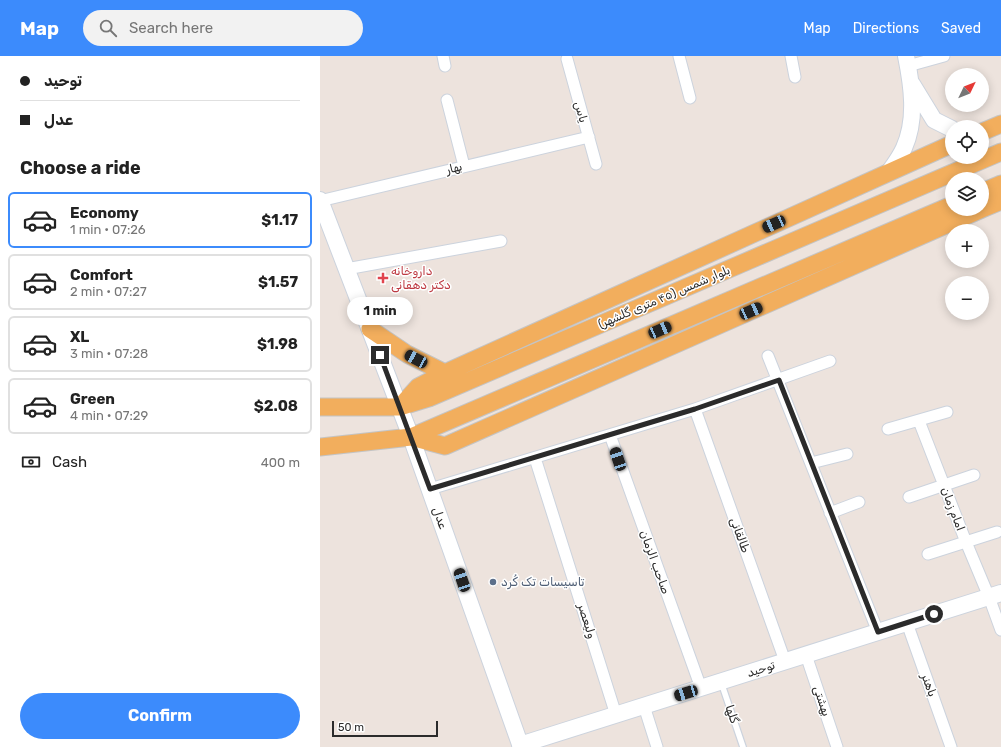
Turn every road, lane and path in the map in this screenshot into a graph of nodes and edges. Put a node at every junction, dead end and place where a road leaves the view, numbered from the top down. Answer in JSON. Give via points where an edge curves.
{"nodes":[{"id":1,"x":679,"y":56,"type":"edge"},
{"id":2,"x":791,"y":56,"type":"edge"},
{"id":3,"x":944,"y":56,"type":"edge"},
{"id":4,"x":567,"y":59,"type":"dead end"},
{"id":5,"x":907,"y":61,"type":"edge"},
{"id":6,"x":795,"y":77,"type":"dead end"},
{"id":7,"x":912,"y":83,"type":"junction"},
{"id":8,"x":690,"y":98,"type":"dead end"},
{"id":9,"x":447,"y":100,"type":"dead end"},
{"id":10,"x":1001,"y":124,"type":"edge"},
{"id":11,"x":945,"y":126,"type":"edge"},
{"id":12,"x":989,"y":129,"type":"edge"},
{"id":13,"x":589,"y":137,"type":"junction"},
{"id":14,"x":945,"y":147,"type":"edge"},
{"id":15,"x":1001,"y":152,"type":"edge"},
{"id":16,"x":596,"y":164,"type":"dead end"},
{"id":17,"x":464,"y":166,"type":"junction"},
{"id":18,"x":889,"y":172,"type":"junction"},
{"id":19,"x":1001,"y":184,"type":"edge"},
{"id":20,"x":989,"y":189,"type":"edge"},
{"id":21,"x":320,"y":201,"type":"edge"},
{"id":22,"x":1001,"y":201,"type":"edge"},
{"id":23,"x":989,"y":206,"type":"edge"},
{"id":24,"x":945,"y":208,"type":"edge"},
{"id":25,"x":966,"y":216,"type":"edge"},
{"id":26,"x":501,"y":241,"type":"dead end"},
{"id":27,"x":346,"y":269,"type":"junction"},
{"id":28,"x":370,"y":329,"type":"junction"},
{"id":29,"x":768,"y":356,"type":"dead end"},
{"id":30,"x":830,"y":361,"type":"dead end"},
{"id":31,"x":445,"y":373,"type":"junction"},
{"id":32,"x":779,"y":380,"type":"junction"},
{"id":33,"x":320,"y":407,"type":"edge"},
{"id":34,"x":400,"y":407,"type":"junction"},
{"id":35,"x":695,"y":409,"type":"junction"},
{"id":36,"x":947,"y":412,"type":"dead end"},
{"id":37,"x":919,"y":421,"type":"junction"},
{"id":38,"x":888,"y":429,"type":"dead end"},
{"id":39,"x":610,"y":435,"type":"junction"},
{"id":40,"x":412,"y":437,"type":"junction"},
{"id":41,"x":320,"y":447,"type":"edge"},
{"id":42,"x":847,"y":454,"type":"dead end"},
{"id":43,"x":535,"y":458,"type":"junction"},
{"id":44,"x":811,"y":464,"type":"junction"},
{"id":45,"x":974,"y":475,"type":"dead end"},
{"id":46,"x":943,"y":484,"type":"junction"},
{"id":47,"x":430,"y":489,"type":"junction"},
{"id":48,"x":909,"y":496,"type":"dead end"},
{"id":49,"x":859,"y":502,"type":"dead end"},
{"id":50,"x":830,"y":513,"type":"junction"},
{"id":51,"x":997,"y":532,"type":"dead end"},
{"id":52,"x":966,"y":542,"type":"junction"},
{"id":53,"x":928,"y":554,"type":"dead end"},
{"id":54,"x":995,"y":595,"type":"edge"},
{"id":55,"x":906,"y":623,"type":"junction"},
{"id":56,"x":1001,"y":630,"type":"edge"},
{"id":57,"x":878,"y":632,"type":"junction"},
{"id":58,"x":806,"y":655,"type":"junction"},
{"id":59,"x":785,"y":662,"type":"junction"},
{"id":60,"x":721,"y":682,"type":"junction"},
{"id":61,"x":700,"y":688,"type":"junction"},
{"id":62,"x":644,"y":706,"type":"junction"},
{"id":63,"x":616,"y":715,"type":"junction"},
{"id":64,"x":518,"y":746,"type":"edge"},
{"id":65,"x":657,"y":747,"type":"edge"},
{"id":66,"x":742,"y":747,"type":"edge"},
{"id":67,"x":837,"y":747,"type":"edge"},
{"id":68,"x":950,"y":747,"type":"edge"}],
"edges":[{"from":1,"to":8,"type":"street"},
{"from":2,"to":6,"type":"street"},
{"from":3,"to":5,"type":"street"},
{"from":4,"to":13,"type":"street","name":"یاس"},
{"from":5,"to":7,"type":"street"},
{"from":7,"to":11,"type":"street","via":[[934,120]]},
{"from":7,"to":18,"type":"street","via":[[909,133],[904,149]]},
{"from":9,"to":17,"type":"street"},
{"from":10,"to":12,"type":"main road"},
{"from":13,"to":16,"type":"street","name":"یاس"},
{"from":13,"to":17,"type":"street","name":"بهار"},
{"from":14,"to":18,"type":"main road"},
{"from":15,"to":34,"type":"main road","name":"بلوار شمس (۴۵ متری گلشهر)","via":[[429,398]]},
{"from":17,"to":21,"type":"street","name":"بهار"},
{"from":18,"to":31,"type":"main road"},
{"from":19,"to":20,"type":"main road"},
{"from":21,"to":27,"type":"street","name":"عدل"},
{"from":22,"to":23,"type":"main road"},
{"from":24,"to":40,"type":"main road"},
{"from":25,"to":40,"type":"main road","via":[[445,446]]},
{"from":26,"to":27,"type":"street"},
{"from":27,"to":28,"type":"street","name":"عدل"},
{"from":28,"to":31,"type":"main road","via":[[407,354]]},
{"from":28,"to":34,"type":"street","name":"عدل"},
{"from":29,"to":32,"type":"street"},
{"from":30,"to":32,"type":"street"},
{"from":31,"to":34,"type":"main road","via":[[418,387]]},
{"from":32,"to":35,"type":"street"},
{"from":32,"to":44,"type":"street"},
{"from":33,"to":34,"type":"main road","name":"بلوار شمس (۴۵ متری گلشهر)"},
{"from":34,"to":40,"type":"street","name":"عدل"},
{"from":35,"to":39,"type":"street"},
{"from":35,"to":59,"type":"street","name":"طالقانی"},
{"from":36,"to":37,"type":"street"},
{"from":37,"to":38,"type":"street"},
{"from":37,"to":46,"type":"street","name":"امام زمان"},
{"from":39,"to":43,"type":"street"},
{"from":39,"to":61,"type":"street","name":"صاحب الزمان"},
{"from":40,"to":41,"type":"main road"},
{"from":40,"to":47,"type":"street","name":"عدل"},
{"from":42,"to":44,"type":"street"},
{"from":43,"to":47,"type":"street"},
{"from":43,"to":63,"type":"street","name":"ولیعصر"},
{"from":44,"to":50,"type":"street"},
{"from":45,"to":46,"type":"street"},
{"from":46,"to":48,"type":"street"},
{"from":46,"to":52,"type":"street","name":"امام زمان"},
{"from":47,"to":64,"type":"street","name":"عدل"},
{"from":49,"to":50,"type":"street"},
{"from":50,"to":57,"type":"street"},
{"from":51,"to":52,"type":"street"},
{"from":52,"to":53,"type":"street"},
{"from":52,"to":54,"type":"street","name":"امام زمان"},
{"from":54,"to":55,"type":"street","name":"توحید"},
{"from":54,"to":56,"type":"street","name":"امام زمان"},
{"from":55,"to":57,"type":"street","name":"توحید"},
{"from":55,"to":68,"type":"street","name":"باهنر"},
{"from":57,"to":58,"type":"street","name":"توحید"},
{"from":58,"to":59,"type":"street","name":"توحید"},
{"from":58,"to":67,"type":"street","name":"بهشتی"},
{"from":59,"to":60,"type":"street","name":"توحید"},
{"from":60,"to":61,"type":"street","name":"توحید"},
{"from":60,"to":66,"type":"lane","name":"گلها"},
{"from":61,"to":62,"type":"street","name":"توحید"},
{"from":62,"to":63,"type":"street","name":"توحید"},
{"from":62,"to":65,"type":"street"},
{"from":63,"to":64,"type":"street","name":"توحید"}]}
